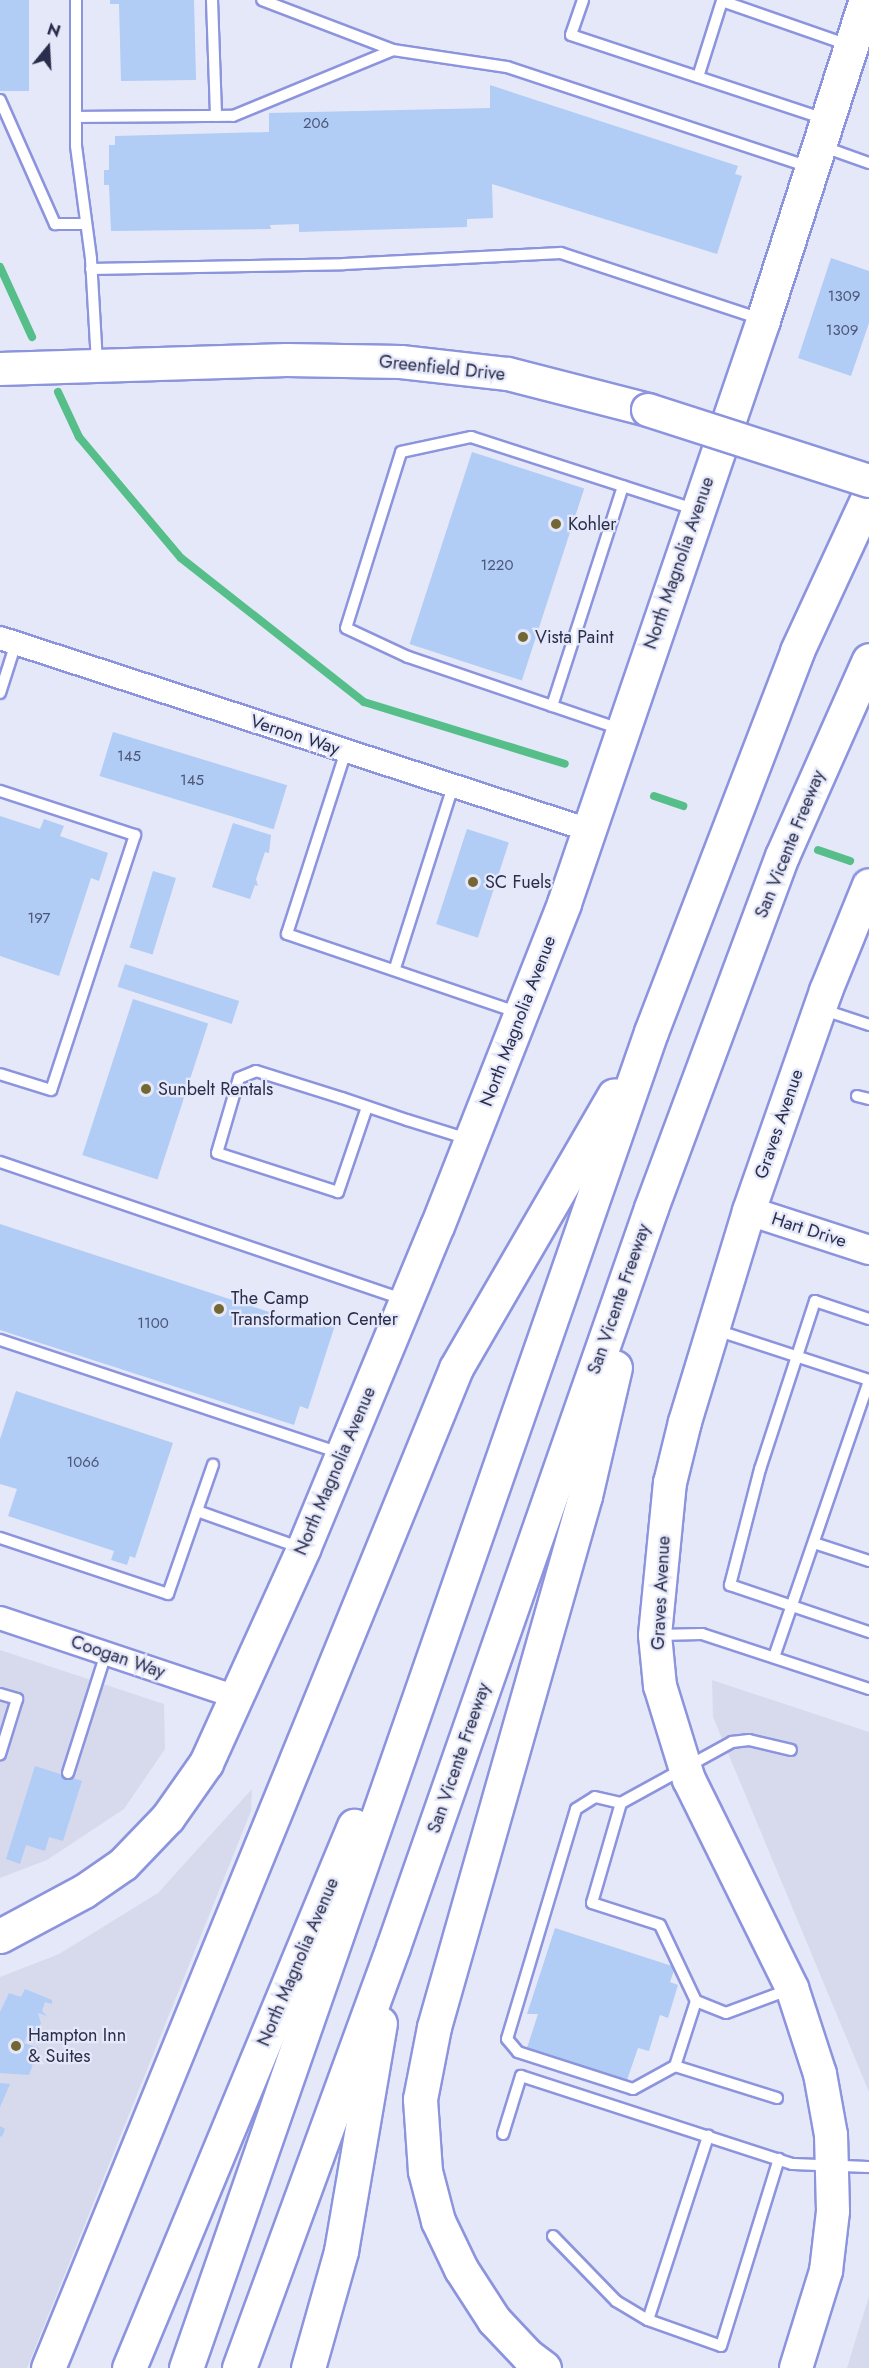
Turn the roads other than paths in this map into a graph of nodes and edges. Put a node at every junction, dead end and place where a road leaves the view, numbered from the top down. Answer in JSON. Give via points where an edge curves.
{"nodes":[{"id":1,"x":76,"y":0,"type":"edge"},
{"id":2,"x":212,"y":0,"type":"edge"},
{"id":3,"x":262,"y":0,"type":"edge"},
{"id":4,"x":583,"y":0,"type":"edge"},
{"id":5,"x":866,"y":0,"type":"edge"},
{"id":6,"x":852,"y":46,"type":"junction"},
{"id":7,"x":393,"y":50,"type":"junction"},
{"id":8,"x":698,"y":77,"type":"junction"},
{"id":9,"x":0,"y":100,"type":"edge"},
{"id":10,"x":216,"y":116,"type":"junction"},
{"id":11,"x":76,"y":117,"type":"junction"},
{"id":12,"x":821,"y":145,"type":"junction"},
{"id":13,"x":869,"y":163,"type":"edge"},
{"id":14,"x":86,"y":224,"type":"junction"},
{"id":15,"x":91,"y":269,"type":"junction"},
{"id":16,"x":763,"y":320,"type":"junction"},
{"id":17,"x":97,"y":366,"type":"junction"},
{"id":18,"x":0,"y":369,"type":"edge"},
{"id":19,"x":869,"y":481,"type":"edge"},
{"id":20,"x":623,"y":486,"type":"junction"},
{"id":21,"x":869,"y":495,"type":"edge"},
{"id":22,"x":697,"y":510,"type":"junction"},
{"id":23,"x":8,"y":640,"type":"edge"},
{"id":24,"x":869,"y":660,"type":"edge"},
{"id":25,"x":0,"y":693,"type":"edge"},
{"id":26,"x":552,"y":706,"type":"junction"},
{"id":27,"x":621,"y":730,"type":"junction"},
{"id":28,"x":346,"y":751,"type":"junction"},
{"id":29,"x":453,"y":786,"type":"junction"},
{"id":30,"x":0,"y":791,"type":"edge"},
{"id":31,"x":590,"y":830,"type":"junction"},
{"id":32,"x":869,"y":885,"type":"edge"},
{"id":33,"x":395,"y":968,"type":"junction"},
{"id":34,"x":820,"y":1008,"type":"junction"},
{"id":35,"x":522,"y":1014,"type":"junction"},
{"id":36,"x":869,"y":1025,"type":"edge"},
{"id":37,"x":651,"y":1032,"type":"junction"},
{"id":38,"x":0,"y":1074,"type":"edge"},
{"id":39,"x":857,"y":1096,"type":"dead end"},
{"id":40,"x":869,"y":1099,"type":"edge"},
{"id":41,"x":367,"y":1107,"type":"junction"},
{"id":42,"x":471,"y":1140,"type":"junction"},
{"id":43,"x":0,"y":1162,"type":"edge"},
{"id":44,"x":651,"y":1208,"type":"junction"},
{"id":45,"x":749,"y":1211,"type":"junction"},
{"id":46,"x":869,"y":1250,"type":"edge"},
{"id":47,"x":407,"y":1300,"type":"junction"},
{"id":48,"x":869,"y":1319,"type":"edge"},
{"id":49,"x":713,"y":1329,"type":"junction"},
{"id":50,"x":0,"y":1340,"type":"edge"},
{"id":51,"x":795,"y":1356,"type":"junction"},
{"id":52,"x":869,"y":1381,"type":"edge"},
{"id":53,"x":343,"y":1454,"type":"junction"},
{"id":54,"x":213,"y":1465,"type":"dead end"},
{"id":55,"x":494,"y":1490,"type":"junction"},
{"id":56,"x":197,"y":1511,"type":"junction"},
{"id":57,"x":0,"y":1538,"type":"edge"},
{"id":58,"x":814,"y":1543,"type":"junction"},
{"id":59,"x":303,"y":1549,"type":"junction"},
{"id":60,"x":869,"y":1561,"type":"edge"},
{"id":61,"x":792,"y":1606,"type":"junction"},
{"id":62,"x":0,"y":1618,"type":"edge"},
{"id":63,"x":869,"y":1632,"type":"edge"},
{"id":64,"x":655,"y":1635,"type":"junction"},
{"id":65,"x":106,"y":1652,"type":"junction"},
{"id":66,"x":774,"y":1657,"type":"junction"},
{"id":67,"x":869,"y":1689,"type":"edge"},
{"id":68,"x":0,"y":1694,"type":"edge"},
{"id":69,"x":236,"y":1696,"type":"junction"},
{"id":70,"x":791,"y":1750,"type":"dead end"},
{"id":71,"x":0,"y":1754,"type":"edge"},
{"id":72,"x":685,"y":1768,"type":"junction"},
{"id":73,"x":68,"y":1773,"type":"dead end"},
{"id":74,"x":621,"y":1803,"type":"junction"},
{"id":75,"x":0,"y":1936,"type":"edge"},
{"id":76,"x":393,"y":1947,"type":"junction"},
{"id":77,"x":792,"y":1988,"type":"junction"},
{"id":78,"x":696,"y":2001,"type":"junction"},
{"id":79,"x":675,"y":2066,"type":"junction"},
{"id":80,"x":777,"y":2098,"type":"dead end"},
{"id":81,"x":503,"y":2134,"type":"dead end"},
{"id":82,"x":708,"y":2136,"type":"junction"},
{"id":83,"x":778,"y":2159,"type":"junction"},
{"id":84,"x":832,"y":2163,"type":"junction"},
{"id":85,"x":869,"y":2167,"type":"edge"},
{"id":86,"x":554,"y":2236,"type":"dead end"},
{"id":87,"x":648,"y":2320,"type":"junction"},
{"id":88,"x":48,"y":2368,"type":"edge"},
{"id":89,"x":129,"y":2368,"type":"edge"},
{"id":90,"x":186,"y":2368,"type":"edge"},
{"id":91,"x":239,"y":2368,"type":"edge"},
{"id":92,"x":308,"y":2368,"type":"edge"},
{"id":93,"x":544,"y":2368,"type":"edge"},
{"id":94,"x":796,"y":2368,"type":"edge"}],
"edges":[{"from":1,"to":11,"type":"lane"},
{"from":2,"to":10,"type":"lane"},
{"from":3,"to":7,"type":"lane"},
{"from":4,"to":8,"type":"lane","via":[[572,35]]},
{"from":5,"to":6,"type":"main road","name":"North Magnolia Avenue"},
{"from":6,"to":8,"type":"lane","via":[[722,1]]},
{"from":6,"to":12,"type":"main road","name":"North Magnolia Avenue"},
{"from":7,"to":10,"type":"lane","via":[[233,116]]},
{"from":7,"to":12,"type":"lane","via":[[507,67]]},
{"from":8,"to":12,"type":"lane"},
{"from":9,"to":14,"type":"lane","via":[[55,224]]},
{"from":10,"to":11,"type":"lane"},
{"from":11,"to":14,"type":"lane"},
{"from":12,"to":13,"type":"lane"},
{"from":12,"to":16,"type":"main road","name":"North Magnolia Avenue"},
{"from":14,"to":15,"type":"lane"},
{"from":15,"to":16,"type":"lane","via":[[344,264],[561,254]]},
{"from":15,"to":17,"type":"lane"},
{"from":16,"to":22,"type":"main road","name":"North Magnolia Avenue"},
{"from":17,"to":18,"type":"main road","name":"Greenfield Drive"},
{"from":17,"to":19,"type":"main road","name":"Greenfield Drive","bridge":true,"via":[[402,362],[508,374],[648,410]]},
{"from":20,"to":22,"type":"lane"},
{"from":20,"to":26,"type":"lane"},
{"from":20,"to":26,"type":"lane","via":[[471,437],[401,452],[346,628],[408,657]]},
{"from":21,"to":37,"type":"main road","via":[[797,651]]},
{"from":22,"to":27,"type":"main road","name":"North Magnolia Avenue"},
{"from":23,"to":25,"type":"lane"},
{"from":23,"to":28,"type":"street","name":"Vernon Way"},
{"from":24,"to":44,"type":"main road","name":"San Vicente Freeway","via":[[782,856]]},
{"from":26,"to":27,"type":"lane"},
{"from":27,"to":31,"type":"main road","name":"North Magnolia Avenue"},
{"from":28,"to":29,"type":"street","name":"Vernon Way"},
{"from":28,"to":33,"type":"lane","via":[[287,934]]},
{"from":29,"to":31,"type":"street","name":"Vernon Way"},
{"from":29,"to":33,"type":"lane"},
{"from":30,"to":38,"type":"lane","via":[[135,835],[51,1090]]},
{"from":31,"to":35,"type":"main road","name":"North Magnolia Avenue"},
{"from":32,"to":34,"type":"main road","name":"Graves Avenue"},
{"from":33,"to":35,"type":"lane"},
{"from":34,"to":36,"type":"lane"},
{"from":34,"to":45,"type":"main road","name":"Graves Avenue"},
{"from":35,"to":42,"type":"main road","name":"North Magnolia Avenue"},
{"from":37,"to":55,"type":"main road"},
{"from":37,"to":88,"type":"main road","via":[[456,1368]]},
{"from":39,"to":40,"type":"lane"},
{"from":41,"to":41,"type":"lane","via":[[256,1071],[239,1078],[217,1153],[338,1192]]},
{"from":41,"to":42,"type":"lane"},
{"from":42,"to":47,"type":"main road","name":"North Magnolia Avenue"},
{"from":43,"to":47,"type":"lane"},
{"from":44,"to":76,"type":"main road","name":"San Vicente Freeway"},
{"from":44,"to":93,"type":"main road","via":[[585,1496],[434,2027],[420,2099],[423,2163],[438,2221],[461,2270],[494,2320]]},
{"from":45,"to":46,"type":"street","name":"Hart Drive"},
{"from":45,"to":49,"type":"main road","name":"Graves Avenue"},
{"from":47,"to":53,"type":"main road","name":"North Magnolia Avenue"},
{"from":48,"to":51,"type":"lane","via":[[814,1300]]},
{"from":49,"to":51,"type":"lane"},
{"from":49,"to":64,"type":"main road","name":"Graves Avenue","via":[[670,1483]]},
{"from":50,"to":53,"type":"lane"},
{"from":51,"to":52,"type":"lane"},
{"from":51,"to":61,"type":"lane","via":[[730,1585]]},
{"from":52,"to":58,"type":"lane"},
{"from":53,"to":59,"type":"main road","name":"North Magnolia Avenue"},
{"from":54,"to":56,"type":"lane"},
{"from":55,"to":89,"type":"main road","name":"North Magnolia Avenue"},
{"from":55,"to":90,"type":"main road"},
{"from":56,"to":57,"type":"lane","via":[[168,1594]]},
{"from":56,"to":59,"type":"lane"},
{"from":58,"to":60,"type":"lane"},
{"from":58,"to":61,"type":"lane"},
{"from":59,"to":69,"type":"main road","name":"North Magnolia Avenue"},
{"from":61,"to":63,"type":"lane"},
{"from":61,"to":66,"type":"lane"},
{"from":62,"to":65,"type":"street","name":"Coogan Way"},
{"from":64,"to":66,"type":"lane","via":[[702,1634]]},
{"from":64,"to":72,"type":"main road","name":"Graves Avenue","via":[[660,1686]]},
{"from":65,"to":69,"type":"street","name":"Coogan Way"},
{"from":65,"to":73,"type":"lane"},
{"from":66,"to":67,"type":"lane"},
{"from":68,"to":71,"type":"lane","via":[[17,1699]]},
{"from":69,"to":75,"type":"main road","name":"North Magnolia Avenue","via":[[206,1763],[168,1817],[123,1864],[84,1891]]},
{"from":70,"to":72,"type":"lane","via":[[749,1740],[732,1742]]},
{"from":72,"to":74,"type":"lane"},
{"from":72,"to":77,"type":"main road","name":"Graves Avenue"},
{"from":74,"to":78,"type":"lane","via":[[592,1903],[660,1924]]},
{"from":74,"to":79,"type":"lane","via":[[595,1797],[571,1816],[507,2039],[518,2052],[633,2089]]},
{"from":76,"to":91,"type":"main road"},
{"from":76,"to":92,"type":"main road","via":[[340,2251]]},
{"from":77,"to":78,"type":"lane","via":[[726,2013]]},
{"from":77,"to":84,"type":"main road","name":"Graves Avenue","via":[[820,2074]]},
{"from":78,"to":79,"type":"lane"},
{"from":79,"to":80,"type":"lane"},
{"from":81,"to":82,"type":"lane","via":[[521,2076]]},
{"from":82,"to":83,"type":"lane"},
{"from":82,"to":87,"type":"lane"},
{"from":83,"to":84,"type":"lane","via":[[792,2164]]},
{"from":83,"to":87,"type":"lane","via":[[721,2346]]},
{"from":84,"to":85,"type":"lane"},
{"from":84,"to":94,"type":"main road","name":"Graves Avenue","via":[[833,2211],[826,2271]]},
{"from":86,"to":87,"type":"lane","via":[[616,2301]]}]}
